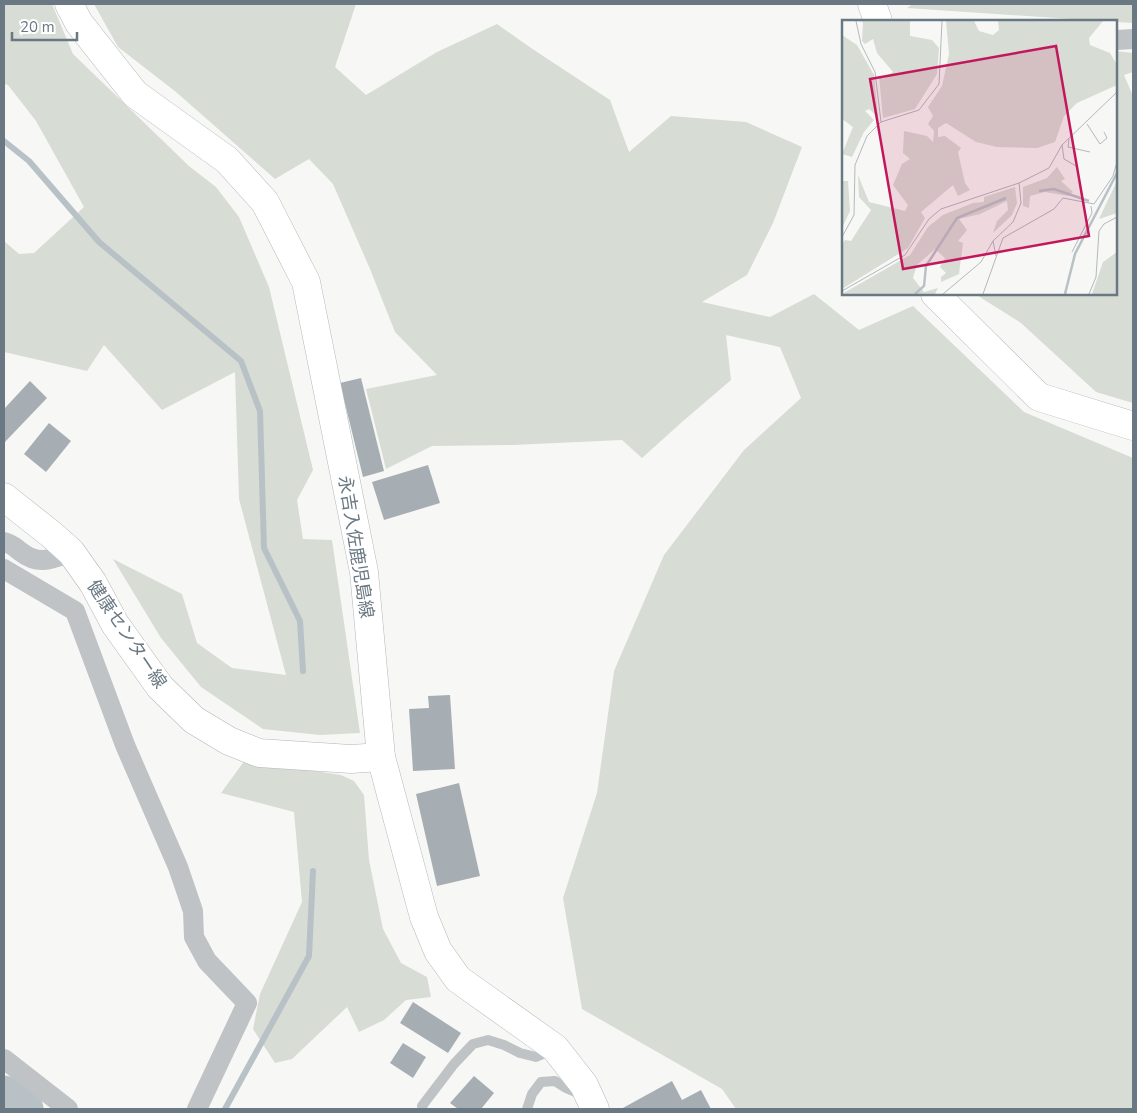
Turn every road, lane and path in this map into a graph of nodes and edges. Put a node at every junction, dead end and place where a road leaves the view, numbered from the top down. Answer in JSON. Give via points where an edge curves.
{"nodes":[{"id":1,"x":69,"y":4,"type":"edge"},
{"id":2,"x":872,"y":4,"type":"edge"},
{"id":3,"x":878,"y":20,"type":"edge"},
{"id":4,"x":1117,"y":40,"type":"edge"},
{"id":5,"x":1133,"y":40,"type":"edge"},
{"id":6,"x":936,"y":295,"type":"edge"},
{"id":7,"x":1133,"y":426,"type":"edge"},
{"id":8,"x":4,"y":498,"type":"edge"},
{"id":9,"x":4,"y":542,"type":"edge"},
{"id":10,"x":70,"y":552,"type":"junction"},
{"id":11,"x":4,"y":569,"type":"edge"},
{"id":12,"x":381,"y":757,"type":"junction"},
{"id":13,"x":555,"y":1048,"type":"junction"},
{"id":14,"x":4,"y":1059,"type":"edge"},
{"id":15,"x":592,"y":1104,"type":"edge"},
{"id":16,"x":422,"y":1106,"type":"dead end"},
{"id":17,"x":68,"y":1109,"type":"edge"},
{"id":18,"x":197,"y":1109,"type":"edge"},
{"id":19,"x":527,"y":1109,"type":"edge"}],
"edges":[{"from":1,"to":12,"type":"main road","name":"永吉入佐鹿児島線","via":[[79,23],[135,94],[227,160],[265,202],[306,282],[364,572]]},
{"from":2,"to":3,"type":"main road"},
{"from":4,"to":5,"type":"street"},
{"from":6,"to":7,"type":"main road","via":[[1039,397]]},
{"from":8,"to":10,"type":"main road","name":"健康センター線"},
{"from":9,"to":10,"type":"street","via":[[13,544],[37,561]]},
{"from":10,"to":12,"type":"main road","name":"健康センター線","via":[[160,688],[194,720],[259,753],[351,759]]},
{"from":11,"to":18,"type":"street","via":[[75,611],[125,745],[178,867],[193,911],[194,938],[208,961],[247,1002]]},
{"from":12,"to":13,"type":"main road","name":"永吉入佐鹿児島線","via":[[424,917],[438,951],[458,979]]},
{"from":13,"to":15,"type":"main road","name":"永吉入佐鹿児島線","via":[[584,1085]]},
{"from":13,"to":16,"type":"lane","via":[[536,1057],[520,1054],[488,1040],[473,1044]]},
{"from":14,"to":17,"type":"street"},
{"from":15,"to":19,"type":"lane","via":[[555,1080],[541,1082]]}]}
